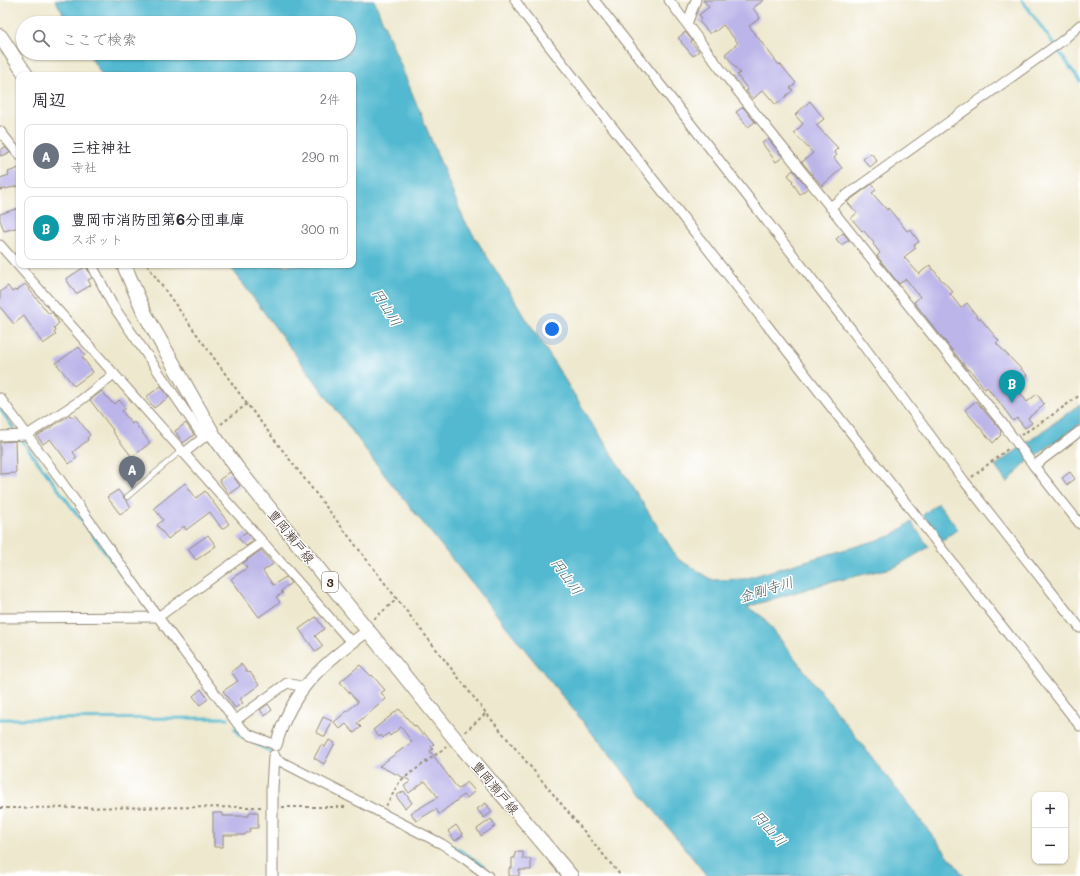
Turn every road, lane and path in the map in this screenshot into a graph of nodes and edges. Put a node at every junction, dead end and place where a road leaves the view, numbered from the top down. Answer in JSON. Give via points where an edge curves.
{"nodes":[{"id":1,"x":515,"y":0,"type":"edge"},
{"id":2,"x":594,"y":0,"type":"edge"},
{"id":3,"x":669,"y":0,"type":"edge"},
{"id":4,"x":696,"y":0,"type":"edge"},
{"id":5,"x":687,"y":24,"type":"junction"},
{"id":6,"x":1080,"y":25,"type":"edge"},
{"id":7,"x":0,"y":36,"type":"edge"},
{"id":8,"x":16,"y":60,"type":"edge"},
{"id":9,"x":16,"y":60,"type":"edge"},
{"id":10,"x":24,"y":72,"type":"edge"},
{"id":11,"x":0,"y":131,"type":"edge"},
{"id":12,"x":16,"y":151,"type":"edge"},
{"id":13,"x":830,"y":207,"type":"junction"},
{"id":14,"x":0,"y":245,"type":"edge"},
{"id":15,"x":16,"y":263,"type":"edge"},
{"id":16,"x":20,"y":268,"type":"edge"},
{"id":17,"x":94,"y":268,"type":"edge"},
{"id":18,"x":125,"y":268,"type":"edge"},
{"id":19,"x":149,"y":268,"type":"edge"},
{"id":20,"x":114,"y":374,"type":"junction"},
{"id":21,"x":0,"y":398,"type":"edge"},
{"id":22,"x":247,"y":404,"type":"junction"},
{"id":23,"x":1080,"y":431,"type":"edge"},
{"id":24,"x":207,"y":434,"type":"junction"},
{"id":25,"x":27,"y":435,"type":"junction"},
{"id":26,"x":0,"y":436,"type":"edge"},
{"id":27,"x":183,"y":451,"type":"junction"},
{"id":28,"x":1033,"y":464,"type":"junction"},
{"id":29,"x":127,"y":497,"type":"dead end"},
{"id":30,"x":1080,"y":524,"type":"edge"},
{"id":31,"x":262,"y":542,"type":"junction"},
{"id":32,"x":397,"y":599,"type":"junction"},
{"id":33,"x":158,"y":617,"type":"junction"},
{"id":34,"x":0,"y":618,"type":"edge"},
{"id":35,"x":367,"y":628,"type":"junction"},
{"id":36,"x":1080,"y":628,"type":"edge"},
{"id":37,"x":352,"y":643,"type":"junction"},
{"id":38,"x":304,"y":687,"type":"junction"},
{"id":39,"x":486,"y":713,"type":"junction"},
{"id":40,"x":236,"y":720,"type":"junction"},
{"id":41,"x":1080,"y":726,"type":"edge"},
{"id":42,"x":456,"y":740,"type":"junction"},
{"id":43,"x":275,"y":753,"type":"junction"},
{"id":44,"x":266,"y":807,"type":"junction"},
{"id":45,"x":369,"y":807,"type":"junction"},
{"id":46,"x":0,"y":808,"type":"edge"},
{"id":47,"x":378,"y":812,"type":"junction"},
{"id":48,"x":272,"y":876,"type":"edge"},
{"id":49,"x":488,"y":876,"type":"edge"},
{"id":50,"x":571,"y":876,"type":"edge"},
{"id":51,"x":621,"y":876,"type":"edge"}],
"edges":[{"from":1,"to":41,"type":"street"},
{"from":2,"to":36,"type":"street"},
{"from":3,"to":5,"type":"street"},
{"from":4,"to":5,"type":"street"},
{"from":5,"to":13,"type":"street"},
{"from":6,"to":13,"type":"street","via":[[1062,41]]},
{"from":7,"to":9,"type":"main road"},
{"from":8,"to":10,"type":"main road"},
{"from":11,"to":12,"type":"street"},
{"from":13,"to":28,"type":"street"},
{"from":14,"to":15,"type":"street"},
{"from":16,"to":20,"type":"street"},
{"from":17,"to":24,"type":"street","via":[[112,304]]},
{"from":18,"to":24,"type":"main road","name":"豊岡瀬戸線","number":"3","via":[[145,314]]},
{"from":19,"to":22,"type":"path"},
{"from":20,"to":25,"type":"street","via":[[81,400]]},
{"from":20,"to":27,"type":"street"},
{"from":21,"to":25,"type":"street"},
{"from":22,"to":24,"type":"path"},
{"from":22,"to":32,"type":"path"},
{"from":23,"to":28,"type":"street"},
{"from":24,"to":27,"type":"street"},
{"from":24,"to":35,"type":"main road","name":"豊岡瀬戸線","number":"3"},
{"from":25,"to":26,"type":"street"},
{"from":25,"to":33,"type":"street"},
{"from":27,"to":29,"type":"lane"},
{"from":27,"to":31,"type":"street"},
{"from":28,"to":30,"type":"street"},
{"from":31,"to":33,"type":"street"},
{"from":31,"to":37,"type":"street"},
{"from":32,"to":35,"type":"path"},
{"from":32,"to":39,"type":"path"},
{"from":33,"to":34,"type":"street"},
{"from":33,"to":40,"type":"street"},
{"from":35,"to":37,"type":"street"},
{"from":35,"to":42,"type":"main road","name":"豊岡瀬戸線","number":"3"},
{"from":37,"to":38,"type":"street","via":[[332,658]]},
{"from":38,"to":40,"type":"street","via":[[287,683]]},
{"from":38,"to":43,"type":"street","via":[[284,721]]},
{"from":39,"to":42,"type":"path"},
{"from":39,"to":51,"type":"path"},
{"from":40,"to":43,"type":"street","via":[[247,733]]},
{"from":42,"to":47,"type":"path","via":[[400,781],[388,804]]},
{"from":42,"to":50,"type":"main road","name":"豊岡瀬戸線","number":"3"},
{"from":43,"to":44,"type":"street"},
{"from":43,"to":45,"type":"street"},
{"from":44,"to":45,"type":"path"},
{"from":44,"to":46,"type":"path"},
{"from":44,"to":48,"type":"street"},
{"from":45,"to":47,"type":"street"},
{"from":47,"to":49,"type":"street","via":[[450,849]]}]}
